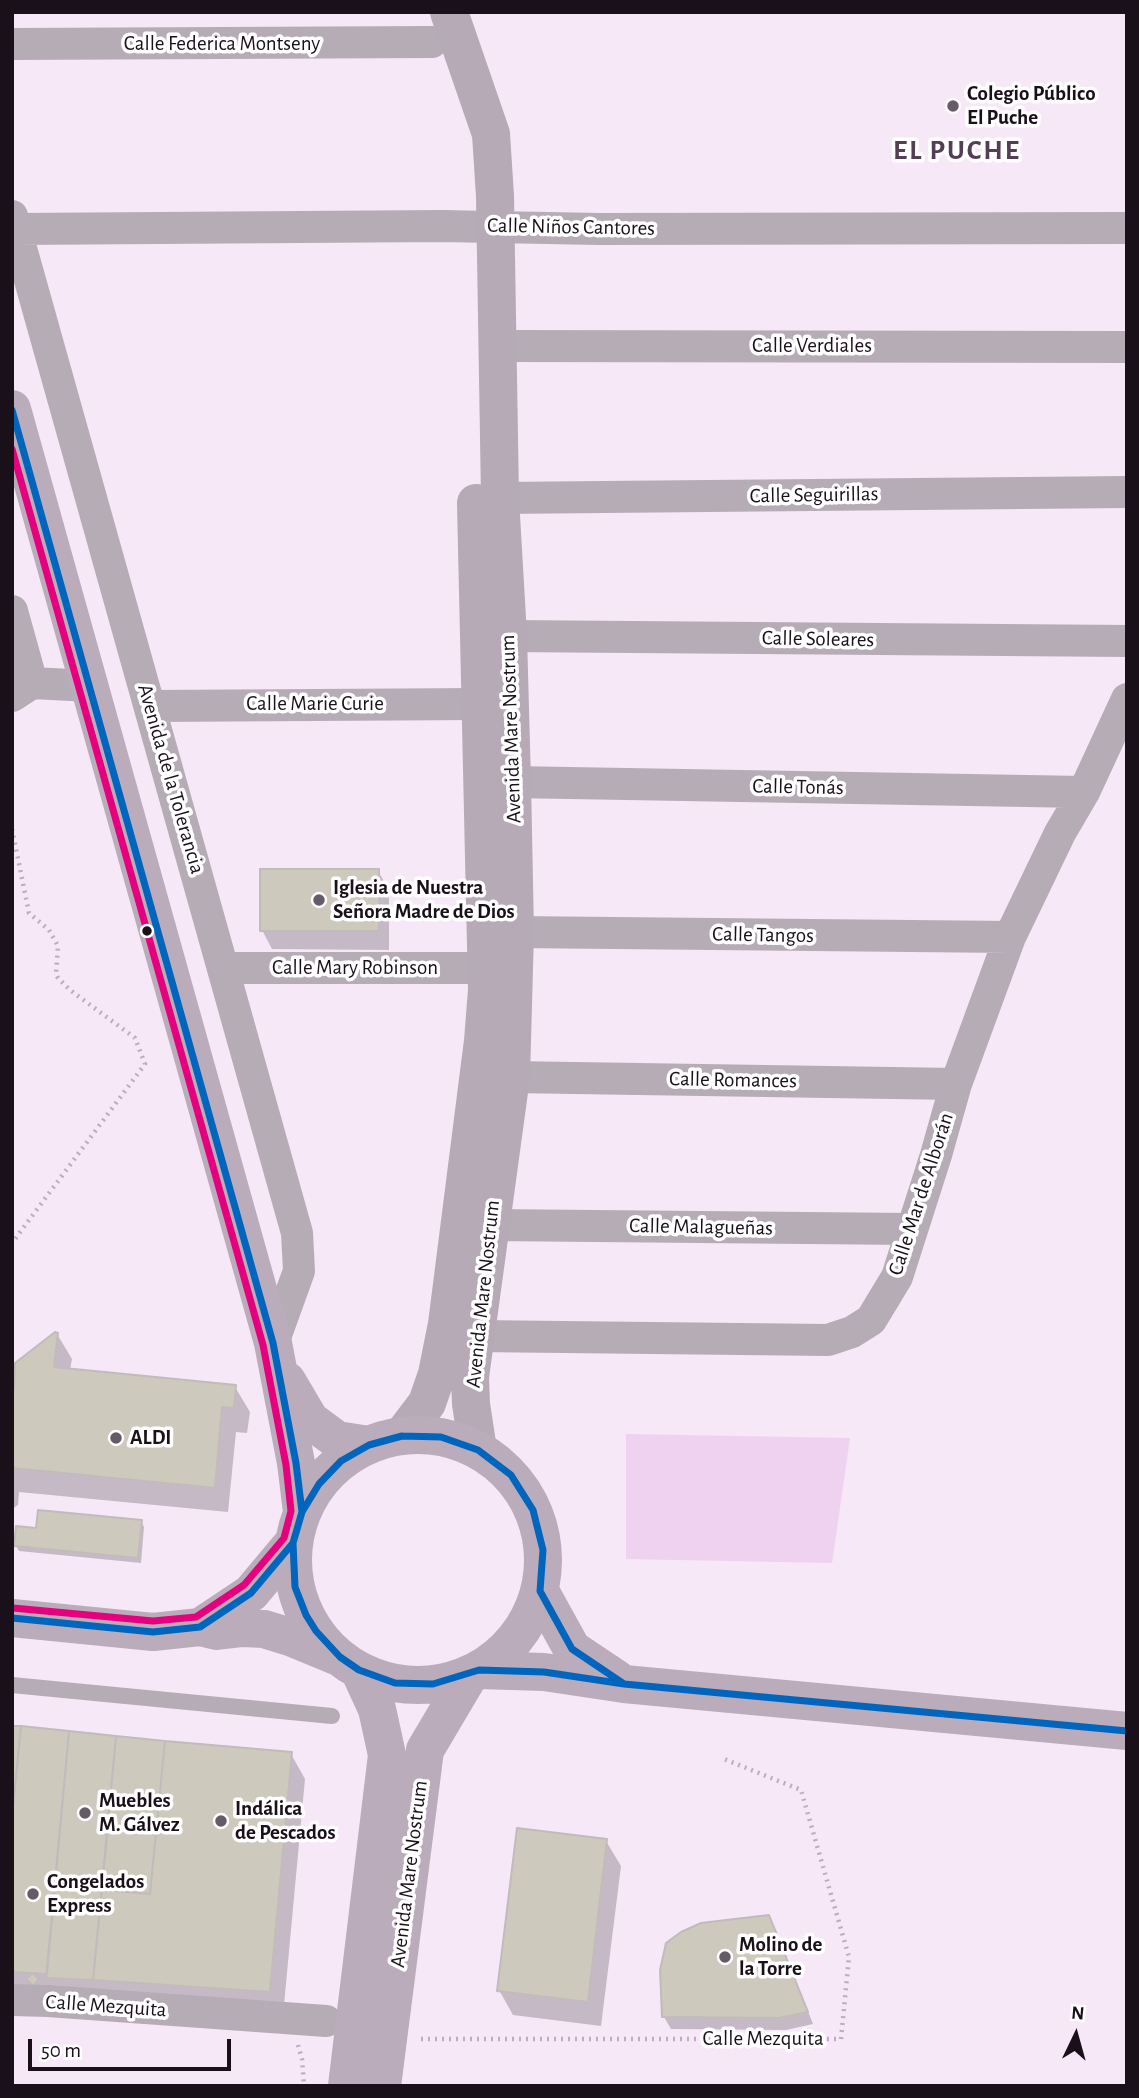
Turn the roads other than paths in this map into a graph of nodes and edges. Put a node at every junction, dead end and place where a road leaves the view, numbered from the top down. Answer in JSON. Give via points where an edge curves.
{"nodes":[{"id":1,"x":434,"y":22,"type":"edge"},
{"id":2,"x":12,"y":44,"type":"edge"},
{"id":3,"x":14,"y":223,"type":"edge"},
{"id":4,"x":483,"y":226,"type":"junction"},
{"id":5,"x":1127,"y":228,"type":"edge"},
{"id":6,"x":498,"y":346,"type":"junction"},
{"id":7,"x":1127,"y":347,"type":"edge"},
{"id":8,"x":12,"y":409,"type":"edge"},
{"id":9,"x":1127,"y":492,"type":"edge"},
{"id":10,"x":500,"y":498,"type":"junction"},
{"id":11,"x":12,"y":611,"type":"edge"},
{"id":12,"x":508,"y":636,"type":"junction"},
{"id":13,"x":1127,"y":641,"type":"edge"},
{"id":14,"x":91,"y":686,"type":"junction"},
{"id":15,"x":22,"y":690,"type":"edge"},
{"id":16,"x":1127,"y":699,"type":"edge"},
{"id":17,"x":480,"y":704,"type":"junction"},
{"id":18,"x":150,"y":706,"type":"junction"},
{"id":19,"x":512,"y":782,"type":"junction"},
{"id":20,"x":1084,"y":792,"type":"junction"},
{"id":21,"x":515,"y":932,"type":"junction"},
{"id":22,"x":1010,"y":937,"type":"junction"},
{"id":23,"x":223,"y":968,"type":"junction"},
{"id":24,"x":486,"y":968,"type":"junction"},
{"id":25,"x":510,"y":1077,"type":"junction"},
{"id":26,"x":956,"y":1083,"type":"junction"},
{"id":27,"x":489,"y":1225,"type":"junction"},
{"id":28,"x":912,"y":1229,"type":"junction"},
{"id":29,"x":475,"y":1336,"type":"junction"},
{"id":30,"x":276,"y":1355,"type":"junction"},
{"id":31,"x":386,"y":1440,"type":"junction"},
{"id":32,"x":478,"y":1450,"type":"junction"},
{"id":33,"x":298,"y":1527,"type":"junction"},
{"id":34,"x":540,"y":1591,"type":"junction"},
{"id":35,"x":12,"y":1618,"type":"edge"},
{"id":36,"x":200,"y":1627,"type":"junction"},
{"id":37,"x":350,"y":1664,"type":"junction"},
{"id":38,"x":474,"y":1672,"type":"junction"},
{"id":39,"x":624,"y":1684,"type":"junction"},
{"id":40,"x":12,"y":1685,"type":"edge"},
{"id":41,"x":332,"y":1716,"type":"dead end"},
{"id":42,"x":1127,"y":1731,"type":"edge"},
{"id":43,"x":12,"y":2000,"type":"edge"},
{"id":44,"x":326,"y":2021,"type":"dead end"},
{"id":45,"x":347,"y":2086,"type":"edge"},
{"id":46,"x":382,"y":2086,"type":"edge"}],
"edges":[{"from":1,"to":2,"type":"street","name":"Calle Federica Montseny"},
{"from":1,"to":4,"type":"street","name":"Avenida Mare Nostrum","via":[[491,134]]},
{"from":3,"to":4,"type":"street","name":"Calle Niños Cantores"},
{"from":3,"to":18,"type":"street","name":"Avenida de la Tolerancia"},
{"from":4,"to":5,"type":"street","name":"Calle Niños Cantores"},
{"from":4,"to":6,"type":"street","name":"Avenida Mare Nostrum"},
{"from":4,"to":17,"type":"street","name":"Avenida Mare Nostrum"},
{"from":6,"to":7,"type":"street","name":"Calle Verdiales"},
{"from":6,"to":10,"type":"street","name":"Avenida Mare Nostrum"},
{"from":8,"to":14,"type":"main road"},
{"from":9,"to":10,"type":"street","name":"Calle Seguirillas"},
{"from":10,"to":12,"type":"street","name":"Avenida Mare Nostrum"},
{"from":11,"to":15,"type":"street"},
{"from":12,"to":13,"type":"street","name":"Calle Soleares"},
{"from":12,"to":19,"type":"street","name":"Avenida Mare Nostrum"},
{"from":14,"to":15,"type":"street"},
{"from":14,"to":30,"type":"main road"},
{"from":16,"to":20,"type":"street","name":"Calle Mar de Alborán"},
{"from":17,"to":18,"type":"street","name":"Calle Marie Curie"},
{"from":17,"to":24,"type":"street","name":"Avenida Mare Nostrum"},
{"from":18,"to":23,"type":"street","name":"Avenida de la Tolerancia"},
{"from":19,"to":20,"type":"street","name":"Calle Tonás"},
{"from":19,"to":21,"type":"street","name":"Avenida Mare Nostrum"},
{"from":20,"to":22,"type":"street","name":"Calle Mar de Alborán"},
{"from":21,"to":22,"type":"street","name":"Calle Tangos"},
{"from":21,"to":25,"type":"street","name":"Avenida Mare Nostrum"},
{"from":22,"to":26,"type":"street","name":"Calle Mar de Alborán"},
{"from":23,"to":24,"type":"street","name":"Calle Mary Robinson"},
{"from":23,"to":30,"type":"street","name":"Avenida de la Tolerancia","via":[[297,1233],[299,1271]]},
{"from":24,"to":31,"type":"street","name":"Avenida Mare Nostrum","via":[[483,1041],[437,1374],[427,1403]]},
{"from":25,"to":26,"type":"street","name":"Calle Romances"},
{"from":25,"to":27,"type":"street","name":"Avenida Mare Nostrum"},
{"from":26,"to":28,"type":"street","name":"Calle Mar de Alborán"},
{"from":27,"to":28,"type":"street","name":"Calle Malagueñas"},
{"from":27,"to":29,"type":"street","name":"Avenida Mare Nostrum"},
{"from":28,"to":29,"type":"street","name":"Calle Mar de Alborán","via":[[897,1277],[871,1320],[828,1340]]},
{"from":29,"to":32,"type":"street","name":"Avenida Mare Nostrum","via":[[471,1390]]},
{"from":30,"to":31,"type":"main road","via":[[310,1420],[337,1440]]},
{"from":30,"to":33,"type":"main road","via":[[296,1463]]},
{"from":31,"to":32,"type":"main road","via":[[441,1437]]},
{"from":31,"to":33,"type":"main road","via":[[341,1461],[319,1484]]},
{"from":32,"to":34,"type":"main road","via":[[511,1475],[533,1510],[543,1550]]},
{"from":33,"to":36,"type":"main road","via":[[251,1594]]},
{"from":33,"to":37,"type":"main road","via":[[295,1587],[306,1615],[328,1646]]},
{"from":34,"to":38,"type":"main road","via":[[527,1622],[506,1649]]},
{"from":34,"to":39,"type":"main road","via":[[572,1649]]},
{"from":35,"to":36,"type":"main road","via":[[153,1632]]},
{"from":36,"to":37,"type":"main road","via":[[271,1630]]},
{"from":37,"to":38,"type":"main road","via":[[395,1683],[433,1684]]},
{"from":37,"to":45,"type":"main road","name":"Avenida Mare Nostrum","via":[[377,1709],[387,1755]]},
{"from":38,"to":39,"type":"main road","via":[[544,1672]]},
{"from":38,"to":46,"type":"main road","name":"Avenida Mare Nostrum","via":[[425,1750]]},
{"from":39,"to":42,"type":"main road"},
{"from":40,"to":41,"type":"lane"},
{"from":43,"to":44,"type":"street","name":"Calle Mezquita"}]}
